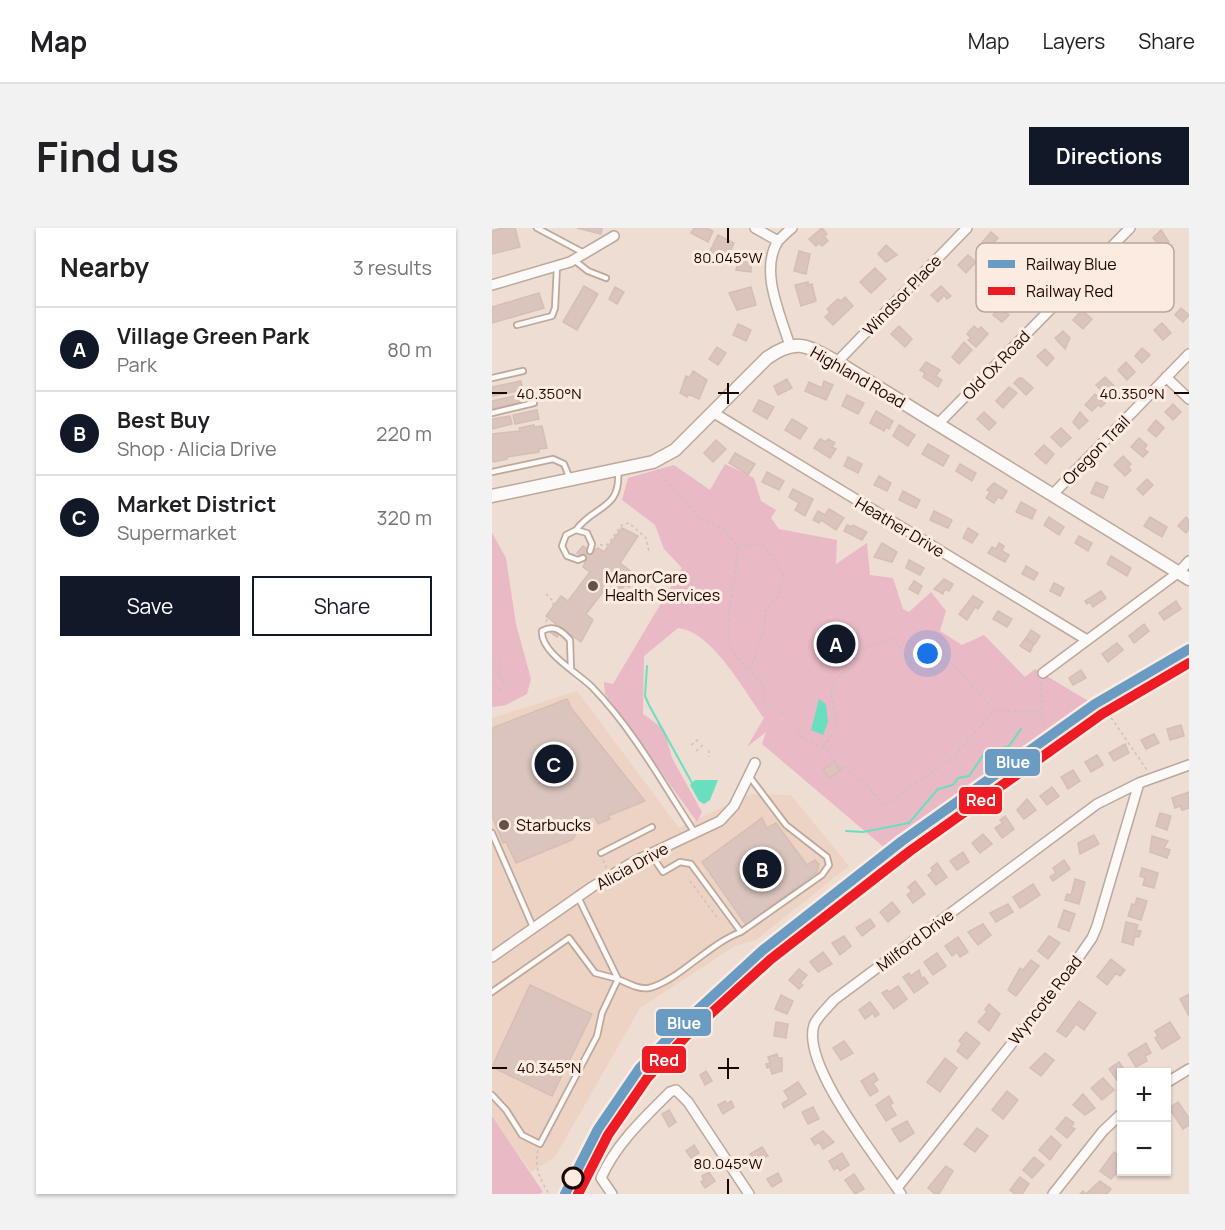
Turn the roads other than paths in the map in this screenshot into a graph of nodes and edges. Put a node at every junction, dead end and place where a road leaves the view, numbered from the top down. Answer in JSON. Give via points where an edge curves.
{"nodes":[{"id":1,"x":537,"y":228,"type":"edge"},
{"id":2,"x":755,"y":228,"type":"edge"},
{"id":3,"x":792,"y":228,"type":"edge"},
{"id":4,"x":967,"y":228,"type":"edge"},
{"id":5,"x":1130,"y":228,"type":"edge"},
{"id":6,"x":616,"y":232,"type":"edge"},
{"id":7,"x":778,"y":241,"type":"junction"},
{"id":8,"x":1115,"y":243,"type":"edge"},
{"id":9,"x":586,"y":254,"type":"junction"},
{"id":10,"x":574,"y":260,"type":"junction"},
{"id":11,"x":557,"y":266,"type":"junction"},
{"id":12,"x":606,"y":278,"type":"dead end"},
{"id":13,"x":492,"y":285,"type":"edge"},
{"id":14,"x":1048,"y":312,"type":"edge"},
{"id":15,"x":517,"y":325,"type":"dead end"},
{"id":16,"x":790,"y":346,"type":"junction"},
{"id":17,"x":1189,"y":354,"type":"edge"},
{"id":18,"x":837,"y":362,"type":"junction"},
{"id":19,"x":523,"y":370,"type":"dead end"},
{"id":20,"x":1166,"y":377,"type":"junction"},
{"id":21,"x":492,"y":378,"type":"edge"},
{"id":22,"x":1189,"y":399,"type":"edge"},
{"id":23,"x":534,"y":403,"type":"dead end"},
{"id":24,"x":492,"y":412,"type":"edge"},
{"id":25,"x":714,"y":413,"type":"junction"},
{"id":26,"x":938,"y":424,"type":"junction"},
{"id":27,"x":617,"y":469,"type":"junction"},
{"id":28,"x":492,"y":472,"type":"edge"},
{"id":29,"x":570,"y":479,"type":"junction"},
{"id":30,"x":1052,"y":495,"type":"junction"},
{"id":31,"x":492,"y":496,"type":"edge"},
{"id":32,"x":576,"y":530,"type":"junction"},
{"id":33,"x":590,"y":550,"type":"road end"},
{"id":34,"x":584,"y":558,"type":"dead end"},
{"id":35,"x":1189,"y":561,"type":"edge"},
{"id":36,"x":1184,"y":575,"type":"edge"},
{"id":37,"x":1087,"y":640,"type":"junction"},
{"id":38,"x":571,"y":669,"type":"junction"},
{"id":39,"x":1043,"y":673,"type":"road end"},
{"id":40,"x":755,"y":764,"type":"dead end"},
{"id":41,"x":1189,"y":765,"type":"edge"},
{"id":42,"x":749,"y":776,"type":"junction"},
{"id":43,"x":1139,"y":783,"type":"junction"},
{"id":44,"x":652,"y":827,"type":"dead end"},
{"id":45,"x":492,"y":833,"type":"edge"},
{"id":46,"x":695,"y":833,"type":"junction"},
{"id":47,"x":601,"y":853,"type":"dead end"},
{"id":48,"x":650,"y":853,"type":"junction"},
{"id":49,"x":578,"y":897,"type":"junction"},
{"id":50,"x":533,"y":927,"type":"junction"},
{"id":51,"x":741,"y":932,"type":"junction"},
{"id":52,"x":492,"y":957,"type":"edge"},
{"id":53,"x":618,"y":979,"type":"junction"},
{"id":54,"x":492,"y":992,"type":"edge"},
{"id":55,"x":1188,"y":1073,"type":"edge"},
{"id":56,"x":1171,"y":1081,"type":"edge"},
{"id":57,"x":492,"y":1095,"type":"edge"},
{"id":58,"x":1117,"y":1118,"type":"edge"},
{"id":59,"x":899,"y":1191,"type":"edge"},
{"id":60,"x":612,"y":1194,"type":"edge"},
{"id":61,"x":749,"y":1194,"type":"edge"},
{"id":62,"x":1053,"y":1194,"type":"edge"}],
"edges":[{"from":1,"to":9,"type":"lane"},
{"from":2,"to":7,"type":"street"},
{"from":3,"to":7,"type":"street"},
{"from":4,"to":18,"type":"street","name":"Windsor Place"},
{"from":5,"to":8,"type":"street","name":"Old Ox Road"},
{"from":6,"to":9,"type":"street"},
{"from":7,"to":16,"type":"street","via":[[771,269],[774,294]]},
{"from":9,"to":10,"type":"street"},
{"from":10,"to":11,"type":"street"},
{"from":10,"to":12,"type":"lane"},
{"from":11,"to":13,"type":"street"},
{"from":11,"to":15,"type":"lane","via":[[552,316]]},
{"from":14,"to":26,"type":"street","name":"Old Ox Road"},
{"from":16,"to":18,"type":"street","name":"Highland Road","via":[[810,347]]},
{"from":16,"to":25,"type":"street","name":"Highland Road","via":[[767,358]]},
{"from":17,"to":20,"type":"street","name":"Oregon Trail"},
{"from":18,"to":26,"type":"street","name":"Highland Road"},
{"from":19,"to":21,"type":"lane"},
{"from":20,"to":22,"type":"street"},
{"from":20,"to":30,"type":"street","name":"Oregon Trail"},
{"from":23,"to":24,"type":"lane"},
{"from":25,"to":27,"type":"street","name":"Highland Road","via":[[675,450],[652,462]]},
{"from":25,"to":37,"type":"street","name":"Heather Drive"},
{"from":26,"to":30,"type":"street","name":"Highland Road"},
{"from":27,"to":29,"type":"street","name":"Highland Road"},
{"from":27,"to":32,"type":"lane","via":[[618,487],[613,500]]},
{"from":28,"to":29,"type":"lane","via":[[553,459],[564,464]]},
{"from":29,"to":31,"type":"street","name":"Highland Road"},
{"from":30,"to":36,"type":"street","name":"Highland Road"},
{"from":32,"to":33,"type":"lane","via":[[587,533],[592,544]]},
{"from":32,"to":34,"type":"lane","via":[[566,535],[562,546],[567,556]]},
{"from":35,"to":36,"type":"street"},
{"from":36,"to":37,"type":"street"},
{"from":37,"to":39,"type":"street"},
{"from":38,"to":38,"type":"lane","via":[[544,645],[541,638],[545,629],[556,628],[570,640]]},
{"from":38,"to":46,"type":"lane","via":[[611,709]]},
{"from":40,"to":42,"type":"street","name":"Alicia Drive"},
{"from":41,"to":43,"type":"street","name":"Milford Drive"},
{"from":42,"to":46,"type":"street","name":"Alicia Drive","via":[[729,812]]},
{"from":42,"to":51,"type":"lane","via":[[786,825],[827,857],[829,865],[822,875]]},
{"from":43,"to":59,"type":"street","name":"Wyncote Road","via":[[1092,938]]},
{"from":43,"to":59,"type":"street","name":"Milford Drive","via":[[1097,804],[834,1000],[815,1024],[812,1041],[820,1069]]},
{"from":44,"to":47,"type":"lane"},
{"from":45,"to":50,"type":"lane"},
{"from":46,"to":48,"type":"street","name":"Alicia Drive"},
{"from":48,"to":49,"type":"street","name":"Alicia Drive"},
{"from":48,"to":51,"type":"lane","via":[[663,872],[680,862],[692,864]]},
{"from":49,"to":50,"type":"street","name":"Alicia Drive"},
{"from":49,"to":53,"type":"lane"},
{"from":50,"to":52,"type":"street","name":"Alicia Drive"},
{"from":51,"to":53,"type":"lane","via":[[724,938],[648,989]]},
{"from":53,"to":54,"type":"lane","via":[[595,974],[569,938]]},
{"from":53,"to":57,"type":"lane","via":[[602,1013],[597,1036],[540,1144],[522,1135]]},
{"from":55,"to":56,"type":"street"},
{"from":58,"to":62,"type":"street"},
{"from":60,"to":61,"type":"street","via":[[601,1178],[609,1159],[639,1123],[676,1090]]}]}
